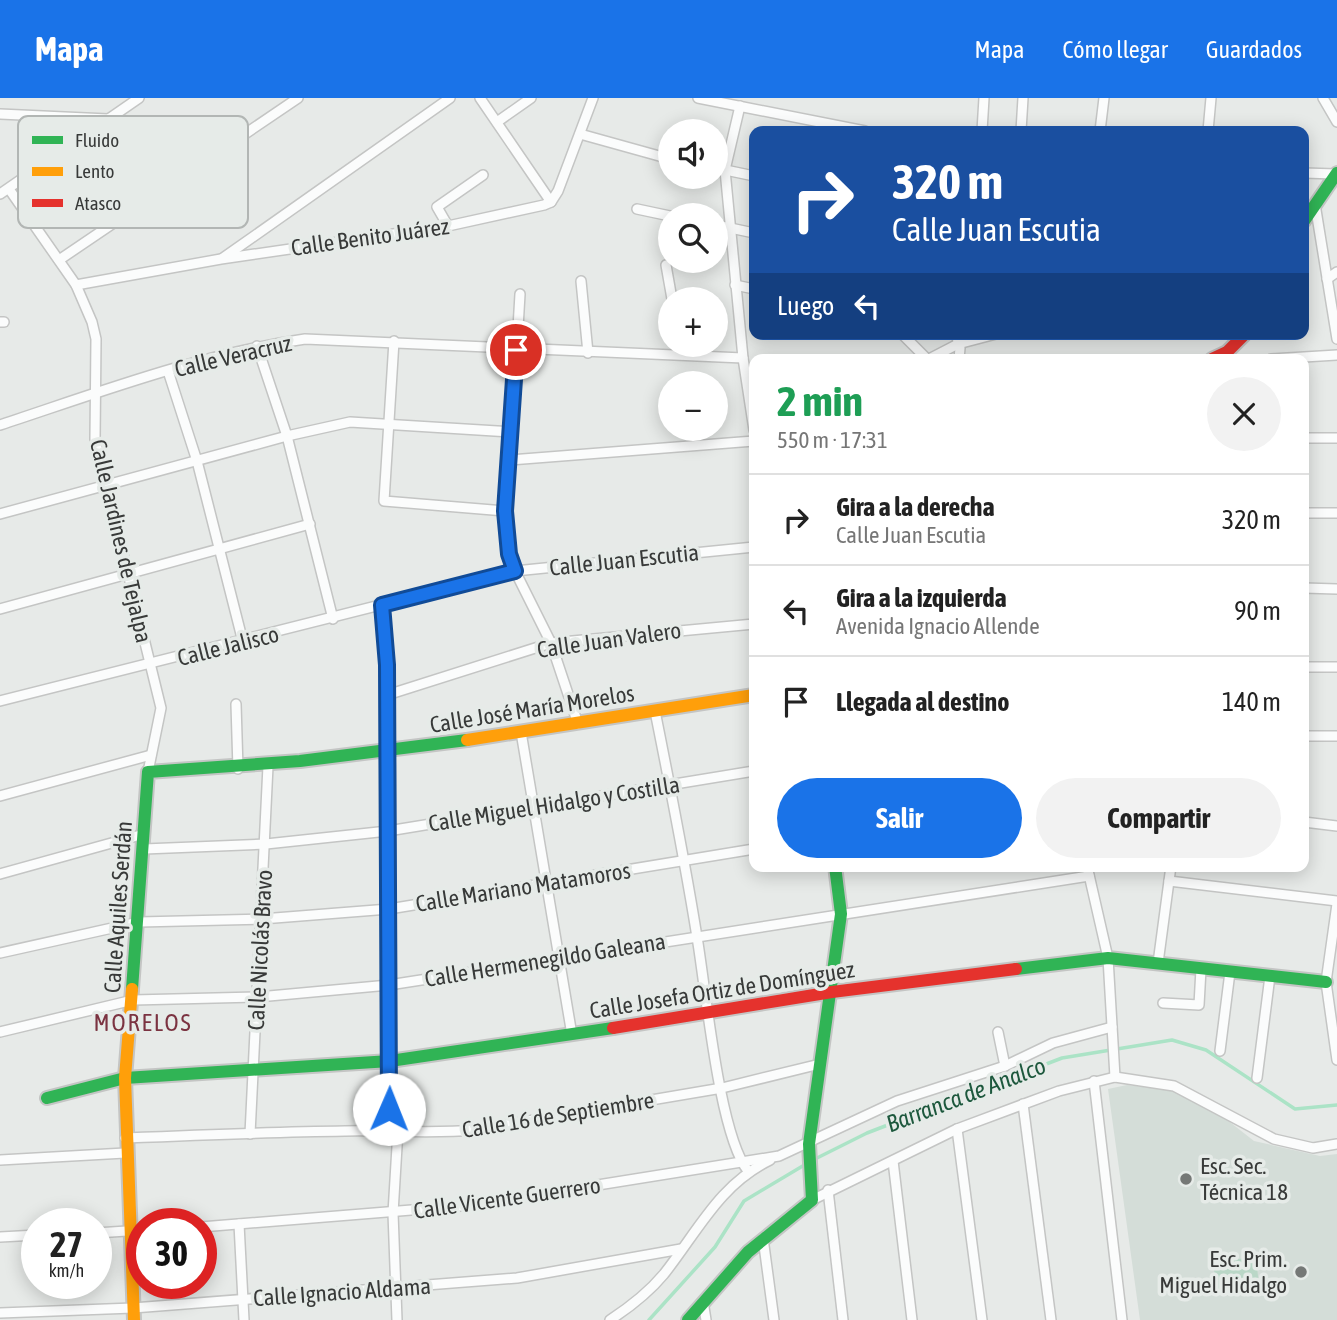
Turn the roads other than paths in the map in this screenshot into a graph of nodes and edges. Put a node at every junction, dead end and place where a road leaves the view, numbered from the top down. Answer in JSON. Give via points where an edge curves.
{"nodes":[{"id":1,"x":139,"y":98,"type":"edge"},
{"id":2,"x":298,"y":98,"type":"edge"},
{"id":3,"x":450,"y":98,"type":"edge"},
{"id":4,"x":480,"y":98,"type":"edge"},
{"id":5,"x":531,"y":98,"type":"edge"},
{"id":6,"x":593,"y":98,"type":"edge"},
{"id":7,"x":698,"y":98,"type":"edge"},
{"id":8,"x":984,"y":98,"type":"edge"},
{"id":9,"x":1023,"y":98,"type":"edge"},
{"id":10,"x":1104,"y":98,"type":"edge"},
{"id":11,"x":1211,"y":98,"type":"edge"},
{"id":12,"x":1323,"y":98,"type":"edge"},
{"id":13,"x":740,"y":106,"type":"junction"},
{"id":14,"x":0,"y":114,"type":"edge"},
{"id":15,"x":36,"y":116,"type":"edge"},
{"id":16,"x":114,"y":116,"type":"edge"},
{"id":17,"x":496,"y":122,"type":"junction"},
{"id":18,"x":1337,"y":122,"type":"edge"},
{"id":19,"x":840,"y":126,"type":"edge"},
{"id":20,"x":982,"y":126,"type":"edge"},
{"id":21,"x":1021,"y":126,"type":"edge"},
{"id":22,"x":1101,"y":126,"type":"edge"},
{"id":23,"x":1208,"y":126,"type":"edge"},
{"id":24,"x":248,"y":132,"type":"edge"},
{"id":25,"x":580,"y":134,"type":"junction"},
{"id":26,"x":728,"y":144,"type":"edge"},
{"id":27,"x":658,"y":156,"type":"edge"},
{"id":28,"x":728,"y":171,"type":"edge"},
{"id":29,"x":1309,"y":173,"type":"edge"},
{"id":30,"x":1336,"y":174,"type":"edge"},
{"id":31,"x":483,"y":175,"type":"dead end"},
{"id":32,"x":749,"y":175,"type":"edge"},
{"id":33,"x":18,"y":182,"type":"edge"},
{"id":34,"x":9,"y":188,"type":"junction"},
{"id":35,"x":723,"y":189,"type":"edge"},
{"id":36,"x":0,"y":194,"type":"edge"},
{"id":37,"x":18,"y":201,"type":"edge"},
{"id":38,"x":551,"y":202,"type":"junction"},
{"id":39,"x":1315,"y":202,"type":"junction"},
{"id":40,"x":637,"y":209,"type":"dead end"},
{"id":41,"x":1309,"y":212,"type":"edge"},
{"id":42,"x":658,"y":213,"type":"edge"},
{"id":43,"x":448,"y":226,"type":"junction"},
{"id":44,"x":37,"y":228,"type":"edge"},
{"id":45,"x":106,"y":228,"type":"edge"},
{"id":46,"x":730,"y":228,"type":"junction"},
{"id":47,"x":749,"y":232,"type":"edge"},
{"id":48,"x":221,"y":258,"type":"junction"},
{"id":49,"x":59,"y":260,"type":"junction"},
{"id":50,"x":1337,"y":272,"type":"edge"},
{"id":51,"x":1327,"y":279,"type":"junction"},
{"id":52,"x":581,"y":281,"type":"dead end"},
{"id":53,"x":76,"y":285,"type":"junction"},
{"id":54,"x":735,"y":285,"type":"junction"},
{"id":55,"x":749,"y":288,"type":"edge"},
{"id":56,"x":520,"y":294,"type":"dead end"},
{"id":57,"x":1337,"y":339,"type":"edge"},
{"id":58,"x":908,"y":340,"type":"edge"},
{"id":59,"x":956,"y":340,"type":"edge"},
{"id":60,"x":1239,"y":340,"type":"edge"},
{"id":61,"x":394,"y":341,"type":"junction"},
{"id":62,"x":257,"y":346,"type":"junction"},
{"id":63,"x":516,"y":350,"type":"junction"},
{"id":64,"x":658,"y":351,"type":"edge"},
{"id":65,"x":589,"y":353,"type":"junction"},
{"id":66,"x":923,"y":354,"type":"edge"},
{"id":67,"x":935,"y":354,"type":"edge"},
{"id":68,"x":1224,"y":354,"type":"edge"},
{"id":69,"x":1337,"y":355,"type":"edge"},
{"id":70,"x":728,"y":356,"type":"edge"},
{"id":71,"x":1309,"y":357,"type":"edge"},
{"id":72,"x":743,"y":358,"type":"junction"},
{"id":73,"x":168,"y":371,"type":"junction"},
{"id":74,"x":749,"y":385,"type":"edge"},
{"id":75,"x":95,"y":393,"type":"junction"},
{"id":76,"x":389,"y":423,"type":"junction"},
{"id":77,"x":0,"y":425,"type":"edge"},
{"id":78,"x":512,"y":432,"type":"junction"},
{"id":79,"x":287,"y":436,"type":"junction"},
{"id":80,"x":1309,"y":438,"type":"edge"},
{"id":81,"x":1337,"y":438,"type":"edge"},
{"id":82,"x":749,"y":441,"type":"edge"},
{"id":83,"x":510,"y":460,"type":"junction"},
{"id":84,"x":197,"y":461,"type":"junction"},
{"id":85,"x":106,"y":485,"type":"junction"},
{"id":86,"x":505,"y":511,"type":"junction"},
{"id":87,"x":1309,"y":513,"type":"edge"},
{"id":88,"x":1337,"y":513,"type":"edge"},
{"id":89,"x":0,"y":514,"type":"edge"},
{"id":90,"x":310,"y":524,"type":"junction"},
{"id":91,"x":749,"y":548,"type":"edge"},
{"id":92,"x":219,"y":550,"type":"junction"},
{"id":93,"x":515,"y":571,"type":"junction"},
{"id":94,"x":129,"y":574,"type":"junction"},
{"id":95,"x":1309,"y":589,"type":"edge"},
{"id":96,"x":1337,"y":589,"type":"edge"},
{"id":97,"x":382,"y":605,"type":"junction"},
{"id":98,"x":0,"y":609,"type":"edge"},
{"id":99,"x":333,"y":619,"type":"junction"},
{"id":100,"x":749,"y":624,"type":"edge"},
{"id":101,"x":243,"y":642,"type":"junction"},
{"id":102,"x":551,"y":643,"type":"junction"},
{"id":103,"x":149,"y":666,"type":"junction"},
{"id":104,"x":1309,"y":667,"type":"edge"},
{"id":105,"x":1337,"y":667,"type":"edge"},
{"id":106,"x":387,"y":695,"type":"junction"},
{"id":107,"x":749,"y":696,"type":"edge"},
{"id":108,"x":0,"y":701,"type":"edge"},
{"id":109,"x":236,"y":705,"type":"dead end"},
{"id":110,"x":161,"y":708,"type":"joint"},
{"id":111,"x":655,"y":711,"type":"junction"},
{"id":112,"x":578,"y":724,"type":"junction"},
{"id":113,"x":520,"y":732,"type":"junction"},
{"id":114,"x":1309,"y":736,"type":"edge"},
{"id":115,"x":1337,"y":736,"type":"edge"},
{"id":116,"x":387,"y":754,"type":"junction"},
{"id":117,"x":151,"y":755,"type":"junction"},
{"id":118,"x":268,"y":766,"type":"junction"},
{"id":119,"x":238,"y":769,"type":"junction"},
{"id":120,"x":148,"y":772,"type":"junction"},
{"id":121,"x":749,"y":772,"type":"edge"},
{"id":122,"x":670,"y":785,"type":"junction"},
{"id":123,"x":0,"y":796,"type":"edge"},
{"id":124,"x":533,"y":809,"type":"junction"},
{"id":125,"x":1309,"y":823,"type":"edge"},
{"id":126,"x":1337,"y":826,"type":"edge"},
{"id":127,"x":388,"y":831,"type":"junction"},
{"id":128,"x":144,"y":834,"type":"junction"},
{"id":129,"x":266,"y":844,"type":"junction"},
{"id":130,"x":144,"y":849,"type":"junction"},
{"id":131,"x":749,"y":850,"type":"edge"},
{"id":132,"x":684,"y":861,"type":"junction"},
{"id":133,"x":836,"y":872,"type":"edge"},
{"id":134,"x":1082,"y":872,"type":"edge"},
{"id":135,"x":1088,"y":872,"type":"edge"},
{"id":136,"x":1170,"y":872,"type":"edge"},
{"id":137,"x":0,"y":874,"type":"edge"},
{"id":138,"x":1169,"y":881,"type":"junction"},
{"id":139,"x":545,"y":884,"type":"junction"},
{"id":140,"x":1337,"y":902,"type":"edge"},
{"id":141,"x":389,"y":909,"type":"junction"},
{"id":142,"x":841,"y":914,"type":"junction"},
{"id":143,"x":262,"y":919,"type":"junction"},
{"id":144,"x":139,"y":922,"type":"junction"},
{"id":145,"x":697,"y":934,"type":"junction"},
{"id":146,"x":0,"y":953,"type":"edge"},
{"id":147,"x":1108,"y":958,"type":"junction"},
{"id":148,"x":559,"y":959,"type":"junction"},
{"id":149,"x":1158,"y":963,"type":"junction"},
{"id":150,"x":1201,"y":969,"type":"junction"},
{"id":151,"x":1230,"y":972,"type":"junction"},
{"id":152,"x":1270,"y":976,"type":"junction"},
{"id":153,"x":1326,"y":982,"type":"junction"},
{"id":154,"x":389,"y":985,"type":"junction"},
{"id":155,"x":832,"y":992,"type":"junction"},
{"id":156,"x":258,"y":997,"type":"junction"},
{"id":157,"x":133,"y":1000,"type":"junction"},
{"id":158,"x":1163,"y":1003,"type":"dead end"},
{"id":159,"x":709,"y":1012,"type":"junction"},
{"id":160,"x":1112,"y":1027,"type":"junction"},
{"id":161,"x":0,"y":1032,"type":"edge"},
{"id":162,"x":998,"y":1032,"type":"dead end"},
{"id":163,"x":572,"y":1035,"type":"junction"},
{"id":164,"x":1220,"y":1051,"type":"dead end"},
{"id":165,"x":390,"y":1060,"type":"junction"},
{"id":166,"x":1337,"y":1060,"type":"edge"},
{"id":167,"x":820,"y":1065,"type":"junction"},
{"id":168,"x":1005,"y":1066,"type":"junction"},
{"id":169,"x":253,"y":1071,"type":"junction"},
{"id":170,"x":1115,"y":1077,"type":"junction"},
{"id":171,"x":125,"y":1078,"type":"junction"},
{"id":172,"x":1257,"y":1078,"type":"dead end"},
{"id":173,"x":1094,"y":1081,"type":"junction"},
{"id":174,"x":722,"y":1088,"type":"junction"},
{"id":175,"x":47,"y":1098,"type":"dead end"},
{"id":176,"x":1023,"y":1104,"type":"junction"},
{"id":177,"x":957,"y":1129,"type":"junction"},
{"id":178,"x":395,"y":1130,"type":"junction"},
{"id":179,"x":250,"y":1134,"type":"junction"},
{"id":180,"x":125,"y":1138,"type":"junction"},
{"id":181,"x":1337,"y":1144,"type":"edge"},
{"id":182,"x":809,"y":1149,"type":"junction"},
{"id":183,"x":125,"y":1153,"type":"junction"},
{"id":184,"x":779,"y":1156,"type":"junction"},
{"id":185,"x":0,"y":1160,"type":"edge"},
{"id":186,"x":892,"y":1161,"type":"junction"},
{"id":187,"x":741,"y":1162,"type":"junction"},
{"id":188,"x":748,"y":1171,"type":"junction"},
{"id":189,"x":828,"y":1190,"type":"junction"},
{"id":190,"x":811,"y":1197,"type":"junction"},
{"id":191,"x":132,"y":1208,"type":"edge"},
{"id":192,"x":393,"y":1213,"type":"junction"},
{"id":193,"x":239,"y":1224,"type":"junction"},
{"id":194,"x":217,"y":1226,"type":"edge"},
{"id":195,"x":21,"y":1236,"type":"edge"},
{"id":196,"x":0,"y":1237,"type":"edge"},
{"id":197,"x":763,"y":1238,"type":"junction"},
{"id":198,"x":681,"y":1249,"type":"junction"},
{"id":199,"x":395,"y":1289,"type":"junction"},
{"id":200,"x":243,"y":1299,"type":"junction"},
{"id":201,"x":703,"y":1301,"type":"junction"},
{"id":202,"x":0,"y":1313,"type":"edge"},
{"id":203,"x":133,"y":1314,"type":"edge"},
{"id":204,"x":244,"y":1320,"type":"edge"},
{"id":205,"x":397,"y":1320,"type":"edge"},
{"id":206,"x":610,"y":1320,"type":"edge"},
{"id":207,"x":688,"y":1320,"type":"edge"},
{"id":208,"x":706,"y":1320,"type":"edge"},
{"id":209,"x":774,"y":1320,"type":"edge"},
{"id":210,"x":843,"y":1320,"type":"edge"},
{"id":211,"x":912,"y":1320,"type":"edge"},
{"id":212,"x":982,"y":1320,"type":"edge"},
{"id":213,"x":1051,"y":1320,"type":"edge"},
{"id":214,"x":1122,"y":1320,"type":"edge"}],
"edges":[{"from":1,"to":16,"type":"street"},
{"from":2,"to":24,"type":"street"},
{"from":3,"to":48,"type":"street"},
{"from":4,"to":17,"type":"street"},
{"from":5,"to":17,"type":"street"},
{"from":6,"to":25,"type":"street"},
{"from":7,"to":13,"type":"street"},
{"from":8,"to":20,"type":"street"},
{"from":9,"to":21,"type":"street"},
{"from":10,"to":22,"type":"street"},
{"from":11,"to":23,"type":"street"},
{"from":12,"to":18,"type":"street"},
{"from":13,"to":19,"type":"street"},
{"from":13,"to":26,"type":"street"},
{"from":14,"to":15,"type":"street"},
{"from":17,"to":38,"type":"street"},
{"from":25,"to":27,"type":"street"},
{"from":25,"to":38,"type":"street"},
{"from":28,"to":32,"type":"street"},
{"from":29,"to":30,"type":"street"},
{"from":30,"to":39,"type":"street"},
{"from":31,"to":43,"type":"street","via":[[437,207]]},
{"from":33,"to":34,"type":"street"},
{"from":34,"to":36,"type":"street"},
{"from":34,"to":37,"type":"street","name":"Calle Jardines de Tejalpa"},
{"from":35,"to":46,"type":"street"},
{"from":38,"to":43,"type":"street","name":"Calle Benito Juárez"},
{"from":39,"to":41,"type":"street"},
{"from":39,"to":51,"type":"street"},
{"from":40,"to":42,"type":"street"},
{"from":43,"to":48,"type":"street","name":"Calle Benito Juárez"},
{"from":44,"to":49,"type":"street","name":"Calle Jardines de Tejalpa"},
{"from":45,"to":49,"type":"street"},
{"from":46,"to":47,"type":"street"},
{"from":46,"to":54,"type":"street"},
{"from":48,"to":53,"type":"street","name":"Calle Benito Juárez"},
{"from":49,"to":53,"type":"street","name":"Calle Jardines de Tejalpa"},
{"from":50,"to":51,"type":"street"},
{"from":51,"to":57,"type":"street"},
{"from":52,"to":65,"type":"street"},
{"from":53,"to":75,"type":"street","name":"Calle Jardines de Tejalpa","via":[[96,339]]},
{"from":54,"to":55,"type":"street"},
{"from":54,"to":72,"type":"street"},
{"from":56,"to":63,"type":"street"},
{"from":58,"to":66,"type":"street"},
{"from":59,"to":67,"type":"street"},
{"from":60,"to":68,"type":"street"},
{"from":61,"to":62,"type":"street","name":"Calle Veracruz","via":[[305,339]]},
{"from":61,"to":63,"type":"street","name":"Calle Veracruz"},
{"from":61,"to":76,"type":"street"},
{"from":62,"to":73,"type":"street","name":"Calle Veracruz"},
{"from":62,"to":79,"type":"street"},
{"from":63,"to":65,"type":"street","name":"Calle Veracruz"},
{"from":63,"to":78,"type":"street"},
{"from":64,"to":65,"type":"street","name":"Calle Veracruz"},
{"from":69,"to":71,"type":"street"},
{"from":70,"to":72,"type":"street","name":"Calle Veracruz"},
{"from":72,"to":74,"type":"street"},
{"from":73,"to":75,"type":"street","name":"Calle Veracruz"},
{"from":73,"to":84,"type":"street"},
{"from":75,"to":77,"type":"street","name":"Calle Veracruz"},
{"from":75,"to":85,"type":"street","name":"Calle Jardines de Tejalpa","via":[[94,439]]},
{"from":76,"to":78,"type":"street"},
{"from":76,"to":79,"type":"street","via":[[350,422]]},
{"from":76,"to":86,"type":"street","via":[[384,501]]},
{"from":78,"to":83,"type":"street"},
{"from":79,"to":84,"type":"street"},
{"from":79,"to":90,"type":"street"},
{"from":80,"to":81,"type":"street"},
{"from":82,"to":83,"type":"street"},
{"from":83,"to":86,"type":"street"},
{"from":84,"to":85,"type":"street"},
{"from":84,"to":92,"type":"street"},
{"from":85,"to":89,"type":"street"},
{"from":85,"to":94,"type":"street","name":"Calle Jardines de Tejalpa"},
{"from":86,"to":93,"type":"street"},
{"from":87,"to":88,"type":"street"},
{"from":90,"to":92,"type":"street"},
{"from":90,"to":99,"type":"street"},
{"from":91,"to":93,"type":"street","name":"Calle Juan Escutia"},
{"from":92,"to":94,"type":"street"},
{"from":92,"to":101,"type":"street"},
{"from":93,"to":97,"type":"street","name":"Calle Juan Escutia"},
{"from":93,"to":102,"type":"street"},
{"from":94,"to":98,"type":"street"},
{"from":94,"to":103,"type":"street","name":"Calle Jardines de Tejalpa"},
{"from":95,"to":96,"type":"street"},
{"from":97,"to":99,"type":"street","name":"Calle Juan Escutia"},
{"from":97,"to":106,"type":"street"},
{"from":99,"to":101,"type":"street","name":"Calle Jalisco"},
{"from":100,"to":102,"type":"street","name":"Calle Juan Valero"},
{"from":101,"to":103,"type":"street","name":"Calle Jalisco"},
{"from":102,"to":106,"type":"street","name":"Calle Juan Valero"},
{"from":102,"to":112,"type":"street"},
{"from":103,"to":108,"type":"street","name":"Calle Jalisco"},
{"from":103,"to":110,"type":"street","name":"Calle Jardines de Tejalpa"},
{"from":104,"to":105,"type":"street"},
{"from":106,"to":116,"type":"street"},
{"from":107,"to":111,"type":"street","name":"Calle José María Morelos"},
{"from":109,"to":119,"type":"street"},
{"from":110,"to":117,"type":"street","name":"Calle Aquiles Serdán"},
{"from":111,"to":112,"type":"street","name":"Calle José María Morelos"},
{"from":111,"to":122,"type":"street"},
{"from":112,"to":113,"type":"street","name":"Calle José María Morelos"},
{"from":113,"to":116,"type":"street","name":"Calle José María Morelos"},
{"from":113,"to":124,"type":"street"},
{"from":114,"to":115,"type":"street"},
{"from":116,"to":118,"type":"street","name":"Calle José María Morelos"},
{"from":116,"to":127,"type":"street"},
{"from":117,"to":120,"type":"street","name":"Calle Aquiles Serdán"},
{"from":117,"to":123,"type":"street"},
{"from":118,"to":119,"type":"street","name":"Calle José María Morelos"},
{"from":118,"to":129,"type":"street","name":"Calle Nicolás Bravo"},
{"from":119,"to":120,"type":"street","name":"Calle José María Morelos"},
{"from":120,"to":128,"type":"street","name":"Calle Aquiles Serdán"},
{"from":121,"to":122,"type":"street","name":"Calle Miguel Hidalgo y Costilla"},
{"from":122,"to":124,"type":"street","name":"Calle Miguel Hidalgo y Costilla"},
{"from":122,"to":132,"type":"street"},
{"from":124,"to":127,"type":"street","name":"Calle Miguel Hidalgo y Costilla"},
{"from":124,"to":139,"type":"street"},
{"from":125,"to":126,"type":"street"},
{"from":127,"to":129,"type":"street","name":"Calle Miguel Hidalgo y Costilla"},
{"from":127,"to":141,"type":"street"},
{"from":128,"to":130,"type":"street","name":"Calle Aquiles Serdán"},
{"from":128,"to":137,"type":"street"},
{"from":129,"to":130,"type":"street","name":"Calle Miguel Hidalgo y Costilla"},
{"from":129,"to":143,"type":"street","name":"Calle Nicolás Bravo"},
{"from":130,"to":144,"type":"street","name":"Calle Aquiles Serdán"},
{"from":131,"to":132,"type":"street","name":"Calle Mariano Matamoros"},
{"from":132,"to":139,"type":"street","name":"Calle Mariano Matamoros"},
{"from":132,"to":145,"type":"street"},
{"from":133,"to":142,"type":"street"},
{"from":134,"to":142,"type":"street","name":"Calle Hermenegildo Galeana"},
{"from":135,"to":147,"type":"street"},
{"from":136,"to":138,"type":"street"},
{"from":138,"to":140,"type":"street"},
{"from":138,"to":149,"type":"street"},
{"from":139,"to":141,"type":"street","name":"Calle Mariano Matamoros"},
{"from":139,"to":148,"type":"street"},
{"from":140,"to":153,"type":"street"},
{"from":141,"to":143,"type":"street","name":"Calle Mariano Matamoros"},
{"from":141,"to":154,"type":"street"},
{"from":142,"to":145,"type":"street","name":"Calle Hermenegildo Galeana"},
{"from":142,"to":155,"type":"street"},
{"from":143,"to":144,"type":"street","name":"Calle Mariano Matamoros"},
{"from":143,"to":156,"type":"street","name":"Calle Nicolás Bravo"},
{"from":144,"to":146,"type":"street","name":"Calle Mariano Matamoros"},
{"from":144,"to":157,"type":"street","name":"Calle Aquiles Serdán"},
{"from":145,"to":148,"type":"street","name":"Calle Hermenegildo Galeana"},
{"from":145,"to":159,"type":"street"},
{"from":147,"to":149,"type":"street","name":"Calle Josefa Ortiz de Domínguez"},
{"from":147,"to":155,"type":"street","name":"Calle Josefa Ortiz de Domínguez"},
{"from":147,"to":160,"type":"street"},
{"from":148,"to":154,"type":"street","name":"Calle Hermenegildo Galeana"},
{"from":148,"to":163,"type":"street"},
{"from":149,"to":150,"type":"street","name":"Calle Josefa Ortiz de Domínguez"},
{"from":150,"to":151,"type":"street","name":"Calle Josefa Ortiz de Domínguez"},
{"from":150,"to":158,"type":"street","via":[[1199,1005]]},
{"from":151,"to":152,"type":"street","name":"Calle Josefa Ortiz de Domínguez"},
{"from":151,"to":164,"type":"street"},
{"from":152,"to":153,"type":"street","name":"Calle Josefa Ortiz de Domínguez"},
{"from":152,"to":172,"type":"street"},
{"from":153,"to":166,"type":"street"},
{"from":154,"to":156,"type":"street","name":"Calle Hermenegildo Galeana"},
{"from":154,"to":165,"type":"street"},
{"from":155,"to":159,"type":"street","name":"Calle Josefa Ortiz de Domínguez"},
{"from":155,"to":167,"type":"street"},
{"from":156,"to":157,"type":"street","name":"Calle Hermenegildo Galeana"},
{"from":156,"to":169,"type":"street","name":"Calle Nicolás Bravo"},
{"from":157,"to":161,"type":"street","name":"Calle Hermenegildo Galeana"},
{"from":157,"to":171,"type":"street","name":"Calle Aquiles Serdán"},
{"from":159,"to":163,"type":"street","name":"Calle Josefa Ortiz de Domínguez"},
{"from":159,"to":174,"type":"street"},
{"from":160,"to":168,"type":"street","name":"Calle Vicente Guerrero","via":[[1053,1043]]},
{"from":160,"to":170,"type":"street"},
{"from":162,"to":168,"type":"street"},
{"from":163,"to":165,"type":"street","name":"Calle Josefa Ortiz de Domínguez"},
{"from":165,"to":169,"type":"street","name":"Calle Josefa Ortiz de Domínguez"},
{"from":165,"to":178,"type":"street"},
{"from":167,"to":174,"type":"street","name":"Calle 16 de Septiembre"},
{"from":167,"to":182,"type":"street"},
{"from":168,"to":182,"type":"street","name":"Calle Vicente Guerrero","via":[[897,1101]]},
{"from":169,"to":171,"type":"street","name":"Calle Josefa Ortiz de Domínguez"},
{"from":169,"to":179,"type":"street","name":"Calle Nicolás Bravo"},
{"from":170,"to":173,"type":"street"},
{"from":170,"to":181,"type":"street","via":[[1174,1086],[1274,1139],[1313,1148]]},
{"from":171,"to":175,"type":"street","name":"Calle Josefa Ortiz de Domínguez"},
{"from":171,"to":180,"type":"street","name":"Calle Aquiles Serdán"},
{"from":173,"to":176,"type":"street"},
{"from":173,"to":214,"type":"street"},
{"from":174,"to":178,"type":"street","name":"Calle 16 de Septiembre","via":[[474,1130],[434,1134]]},
{"from":174,"to":187,"type":"street"},
{"from":176,"to":177,"type":"street"},
{"from":176,"to":213,"type":"street"},
{"from":177,"to":186,"type":"street"},
{"from":177,"to":212,"type":"street"},
{"from":178,"to":179,"type":"street","name":"Calle 16 de Septiembre"},
{"from":178,"to":192,"type":"street"},
{"from":179,"to":180,"type":"street","name":"Calle 16 de Septiembre"},
{"from":180,"to":183,"type":"street","name":"Calle Aquiles Serdán"},
{"from":182,"to":184,"type":"street","name":"Calle Vicente Guerrero"},
{"from":182,"to":190,"type":"street"},
{"from":183,"to":185,"type":"street"},
{"from":183,"to":191,"type":"street","name":"Calle Aquiles Serdán"},
{"from":184,"to":187,"type":"street","name":"Calle Vicente Guerrero"},
{"from":184,"to":188,"type":"street"},
{"from":186,"to":189,"type":"street"},
{"from":186,"to":211,"type":"street"},
{"from":187,"to":188,"type":"street"},
{"from":187,"to":192,"type":"street","name":"Calle Vicente Guerrero","via":[[473,1205]]},
{"from":188,"to":198,"type":"street","via":[[714,1204]]},
{"from":189,"to":190,"type":"street"},
{"from":189,"to":210,"type":"street"},
{"from":190,"to":197,"type":"street"},
{"from":192,"to":193,"type":"street","name":"Calle Vicente Guerrero"},
{"from":192,"to":199,"type":"street"},
{"from":193,"to":194,"type":"street","name":"Calle Vicente Guerrero"},
{"from":193,"to":200,"type":"street"},
{"from":195,"to":196,"type":"street"},
{"from":197,"to":201,"type":"street"},
{"from":197,"to":209,"type":"street"},
{"from":198,"to":199,"type":"street","name":"Calle Ignacio Aldama","via":[[517,1278]]},
{"from":198,"to":206,"type":"street","via":[[636,1302]]},
{"from":199,"to":200,"type":"street","name":"Calle Ignacio Aldama"},
{"from":199,"to":205,"type":"street"},
{"from":200,"to":203,"type":"street","name":"Calle Ignacio Aldama"},
{"from":200,"to":204,"type":"street"},
{"from":201,"to":207,"type":"street"},
{"from":201,"to":208,"type":"street"},
{"from":202,"to":203,"type":"street","name":"Calle Ignacio Aldama"}]}
